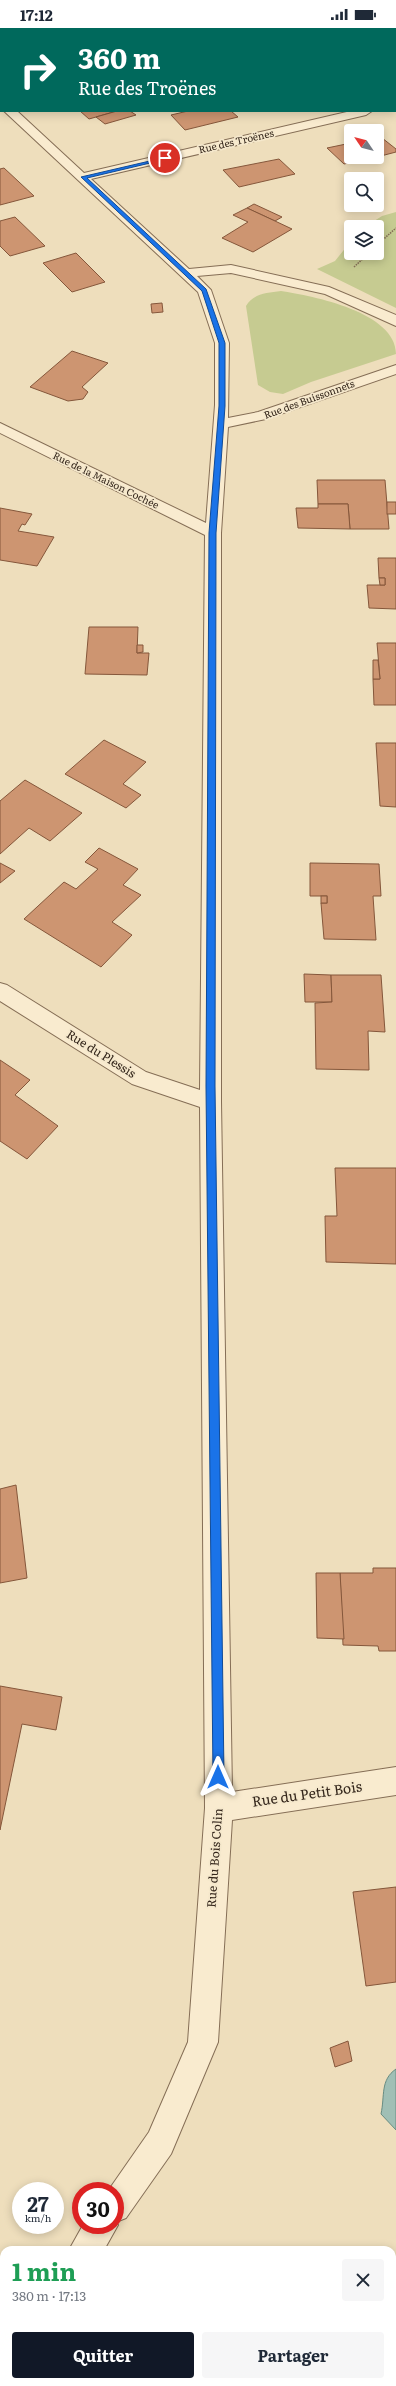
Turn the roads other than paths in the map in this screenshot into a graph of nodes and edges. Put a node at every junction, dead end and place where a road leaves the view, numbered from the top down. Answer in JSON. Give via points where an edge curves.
{"nodes":[{"id":1,"x":11,"y":112,"type":"edge"},
{"id":2,"x":362,"y":112,"type":"edge"},
{"id":3,"x":84,"y":177,"type":"junction"},
{"id":4,"x":186,"y":273,"type":"junction"},
{"id":5,"x":396,"y":322,"type":"edge"},
{"id":6,"x":396,"y":369,"type":"edge"},
{"id":7,"x":220,"y":424,"type":"junction"},
{"id":8,"x":0,"y":427,"type":"edge"},
{"id":9,"x":213,"y":533,"type":"junction"},
{"id":10,"x":0,"y":991,"type":"edge"},
{"id":11,"x":210,"y":1102,"type":"junction"},
{"id":12,"x":396,"y":1781,"type":"edge"},
{"id":13,"x":219,"y":1808,"type":"junction"},
{"id":14,"x":124,"y":2194,"type":"edge"},
{"id":15,"x":96,"y":2234,"type":"edge"},
{"id":16,"x":88,"y":2246,"type":"edge"}],
"edges":[{"from":1,"to":3,"type":"street","name":"Rue du Bois Colin"},
{"from":2,"to":3,"type":"street","name":"Rue des Troënes"},
{"from":3,"to":4,"type":"street","name":"Rue du Bois Colin"},
{"from":4,"to":5,"type":"street","via":[[231,269],[329,291],[388,316]]},
{"from":4,"to":7,"type":"street","name":"Rue du Bois Colin","via":[[204,290],[222,343]]},
{"from":6,"to":7,"type":"street","name":"Rue des Buissonnets","via":[[261,416]]},
{"from":7,"to":9,"type":"street","name":"Rue du Bois Colin"},
{"from":8,"to":9,"type":"street","name":"Rue de la Maison Cochée"},
{"from":9,"to":11,"type":"street","name":"Rue du Bois Colin"},
{"from":10,"to":11,"type":"street","name":"Rue du Plessis","via":[[139,1078]]},
{"from":11,"to":13,"type":"street","name":"Rue du Bois Colin"},
{"from":12,"to":13,"type":"street","name":"Rue du Petit Bois"},
{"from":13,"to":14,"type":"street","name":"Rue du Bois Colin","via":[[203,2042],[160,2143]]},
{"from":15,"to":16,"type":"street"}]}
